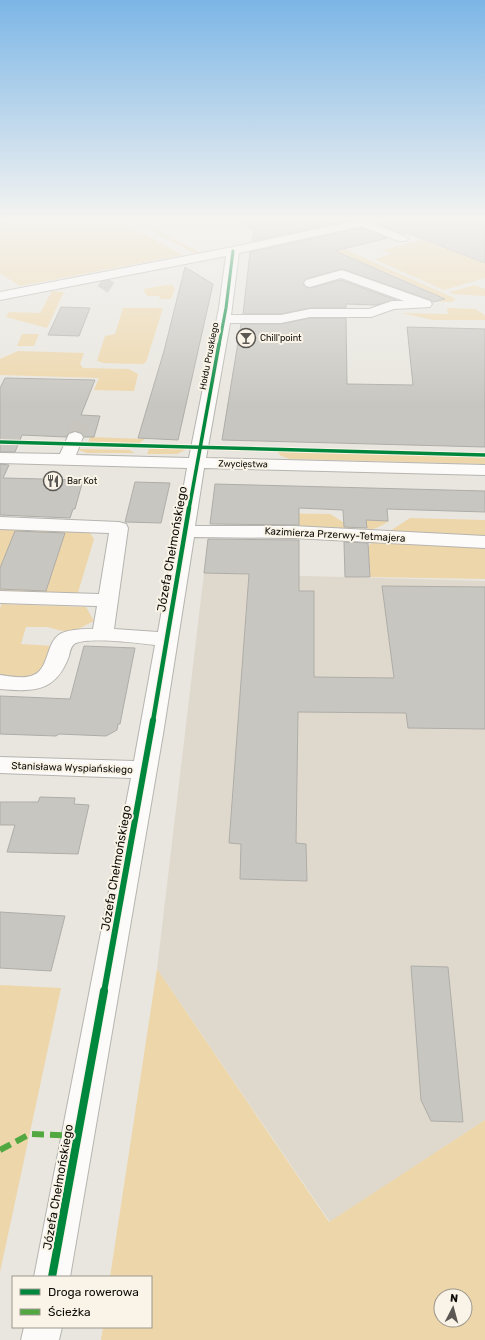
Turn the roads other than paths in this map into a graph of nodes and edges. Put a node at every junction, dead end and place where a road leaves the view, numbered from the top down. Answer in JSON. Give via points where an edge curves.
{"nodes":[{"id":1,"x":228,"y":279,"type":"edge"},
{"id":2,"x":95,"y":280,"type":"tunnel mouth"},
{"id":3,"x":322,"y":280,"type":"edge"},
{"id":4,"x":357,"y":280,"type":"edge"},
{"id":5,"x":310,"y":283,"type":"dead end"},
{"id":6,"x":0,"y":296,"type":"edge"},
{"id":7,"x":224,"y":318,"type":"junction"},
{"id":8,"x":75,"y":437,"type":"tunnel mouth"},
{"id":9,"x":0,"y":458,"type":"edge"},
{"id":10,"x":66,"y":460,"type":"junction"},
{"id":11,"x":197,"y":463,"type":"junction"},
{"id":12,"x":485,"y":470,"type":"edge"},
{"id":13,"x":0,"y":523,"type":"edge"},
{"id":14,"x":185,"y":531,"type":"junction"},
{"id":15,"x":485,"y":542,"type":"edge"},
{"id":16,"x":0,"y":597,"type":"edge"},
{"id":17,"x":108,"y":600,"type":"junction"},
{"id":18,"x":103,"y":635,"type":"junction"},
{"id":19,"x":166,"y":639,"type":"junction"},
{"id":20,"x":0,"y":682,"type":"edge"},
{"id":21,"x":0,"y":765,"type":"edge"},
{"id":22,"x":144,"y":770,"type":"junction"},
{"id":23,"x":52,"y":1276,"type":"edge"},
{"id":24,"x":43,"y":1328,"type":"edge"},
{"id":25,"x":40,"y":1340,"type":"edge"}],
"edges":[{"from":1,"to":7,"type":"street","name":"Hołdu Pruskiego"},
{"from":2,"to":6,"type":"street"},
{"from":3,"to":5,"type":"street"},
{"from":4,"to":7,"type":"street","via":[[425,304],[392,305],[371,313],[310,313],[281,319]]},
{"from":7,"to":11,"type":"street","name":"Hołdu Pruskiego"},
{"from":8,"to":10,"type":"street"},
{"from":9,"to":10,"type":"street","name":"Zwycięstwa"},
{"from":10,"to":11,"type":"street","name":"Zwycięstwa"},
{"from":11,"to":12,"type":"street","name":"Zwycięstwa"},
{"from":11,"to":14,"type":"street","name":"Józefa Chełmońskiego"},
{"from":13,"to":17,"type":"street","via":[[119,528]]},
{"from":14,"to":15,"type":"street","name":"Kazimierza Przerwy-Tetmajera","via":[[293,532]]},
{"from":14,"to":19,"type":"street","name":"Józefa Chełmońskiego"},
{"from":16,"to":17,"type":"street"},
{"from":17,"to":18,"type":"street"},
{"from":18,"to":19,"type":"street"},
{"from":18,"to":20,"type":"street","via":[[74,636],[66,640],[53,669],[42,680],[30,684]]},
{"from":19,"to":22,"type":"street","name":"Józefa Chełmońskiego"},
{"from":21,"to":22,"type":"street","name":"Stanisława Wyspiańskiego"},
{"from":22,"to":23,"type":"street","name":"Józefa Chełmońskiego"},
{"from":24,"to":25,"type":"street"}]}
